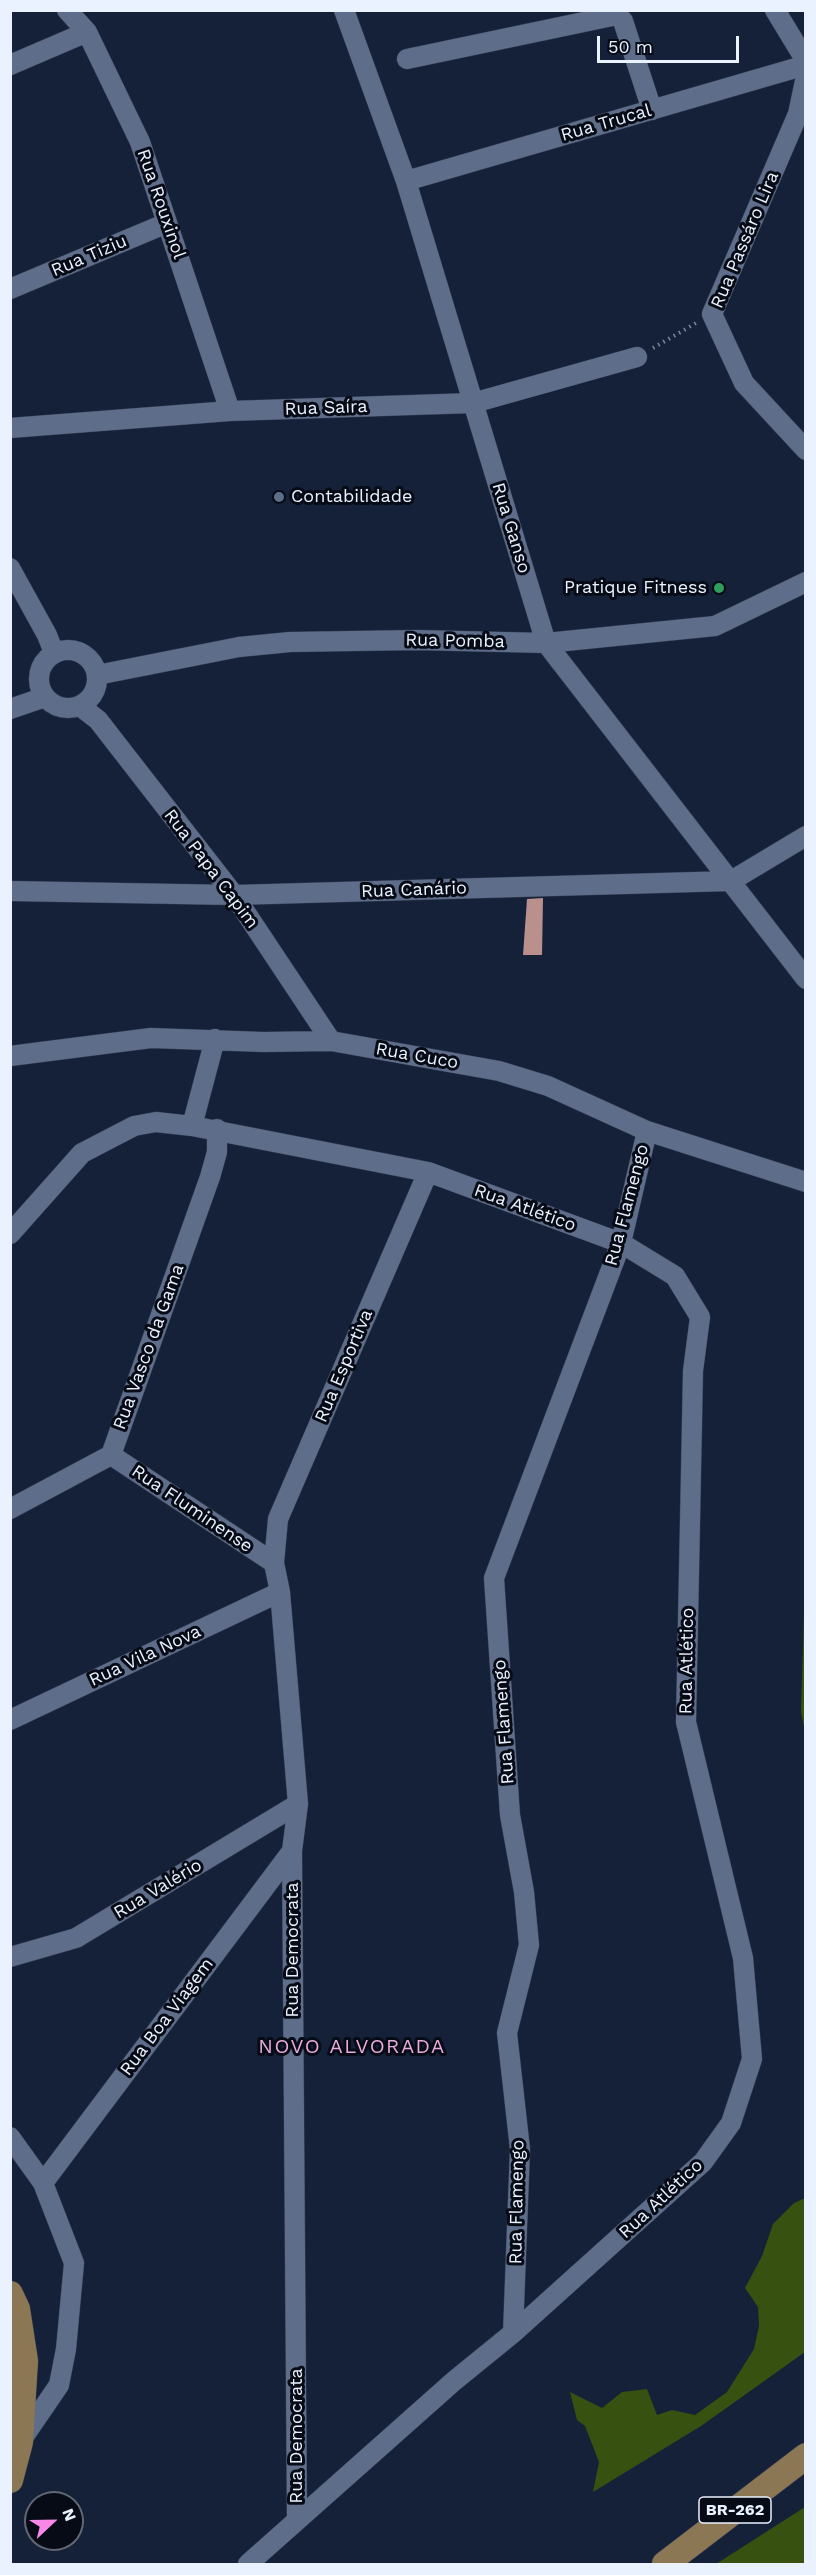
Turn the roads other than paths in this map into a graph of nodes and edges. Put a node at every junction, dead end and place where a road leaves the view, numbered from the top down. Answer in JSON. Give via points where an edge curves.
{"nodes":[{"id":1,"x":67,"y":10,"type":"edge"},
{"id":2,"x":344,"y":10,"type":"edge"},
{"id":3,"x":775,"y":10,"type":"edge"},
{"id":4,"x":87,"y":32,"type":"junction"},
{"id":5,"x":407,"y":59,"type":"dead end"},
{"id":6,"x":806,"y":63,"type":"edge"},
{"id":7,"x":10,"y":65,"type":"edge"},
{"id":8,"x":806,"y":76,"type":"edge"},
{"id":9,"x":651,"y":107,"type":"junction"},
{"id":10,"x":406,"y":181,"type":"junction"},
{"id":11,"x":167,"y":223,"type":"junction"},
{"id":12,"x":10,"y":289,"type":"edge"},
{"id":13,"x":637,"y":357,"type":"road end"},
{"id":14,"x":473,"y":404,"type":"junction"},
{"id":15,"x":230,"y":411,"type":"junction"},
{"id":16,"x":10,"y":428,"type":"edge"},
{"id":17,"x":806,"y":450,"type":"edge"},
{"id":18,"x":10,"y":568,"type":"edge"},
{"id":19,"x":806,"y":582,"type":"edge"},
{"id":20,"x":546,"y":643,"type":"junction"},
{"id":21,"x":54,"y":653,"type":"junction"},
{"id":22,"x":97,"y":675,"type":"junction"},
{"id":23,"x":45,"y":698,"type":"junction"},
{"id":24,"x":80,"y":706,"type":"junction"},
{"id":25,"x":10,"y":709,"type":"edge"},
{"id":26,"x":806,"y":837,"type":"edge"},
{"id":27,"x":731,"y":881,"type":"junction"},
{"id":28,"x":10,"y":891,"type":"edge"},
{"id":29,"x":234,"y":895,"type":"junction"},
{"id":30,"x":806,"y":979,"type":"edge"},
{"id":31,"x":215,"y":1040,"type":"junction"},
{"id":32,"x":331,"y":1041,"type":"junction"},
{"id":33,"x":10,"y":1056,"type":"edge"},
{"id":34,"x":192,"y":1126,"type":"junction"},
{"id":35,"x":217,"y":1129,"type":"junction"},
{"id":36,"x":646,"y":1131,"type":"junction"},
{"id":37,"x":428,"y":1172,"type":"junction"},
{"id":38,"x":806,"y":1182,"type":"edge"},
{"id":39,"x":10,"y":1234,"type":"edge"},
{"id":40,"x":621,"y":1243,"type":"junction"},
{"id":41,"x":111,"y":1455,"type":"junction"},
{"id":42,"x":10,"y":1509,"type":"edge"},
{"id":43,"x":274,"y":1563,"type":"junction"},
{"id":44,"x":280,"y":1592,"type":"junction"},
{"id":45,"x":10,"y":1720,"type":"edge"},
{"id":46,"x":298,"y":1804,"type":"junction"},
{"id":47,"x":292,"y":1851,"type":"junction"},
{"id":48,"x":10,"y":1957,"type":"edge"},
{"id":49,"x":10,"y":2137,"type":"edge"},
{"id":50,"x":43,"y":2183,"type":"junction"},
{"id":51,"x":10,"y":2294,"type":"edge"},
{"id":52,"x":513,"y":2333,"type":"junction"},
{"id":53,"x":20,"y":2442,"type":"junction"},
{"id":54,"x":806,"y":2456,"type":"edge"},
{"id":55,"x":10,"y":2481,"type":"edge"},
{"id":56,"x":297,"y":2519,"type":"junction"},
{"id":57,"x":248,"y":2565,"type":"edge"},
{"id":58,"x":665,"y":2565,"type":"edge"}],
"edges":[{"from":1,"to":4,"type":"street","name":"Rua Rouxinol"},
{"from":2,"to":10,"type":"street","name":"Rua Ganso"},
{"from":3,"to":6,"type":"street"},
{"from":4,"to":7,"type":"street"},
{"from":4,"to":11,"type":"street","name":"Rua Rouxinol","via":[[140,142]]},
{"from":5,"to":9,"type":"street","via":[[617,15],[623,21]]},
{"from":6,"to":9,"type":"street","name":"Rua Trucal"},
{"from":8,"to":17,"type":"street","name":"Rua Passáro Lira","via":[[798,114],[712,314],[744,383]]},
{"from":9,"to":10,"type":"street","name":"Rua Trucal"},
{"from":10,"to":14,"type":"street","name":"Rua Ganso"},
{"from":11,"to":12,"type":"street","name":"Rua Tiziu"},
{"from":11,"to":15,"type":"street","name":"Rua Rouxinol"},
{"from":13,"to":14,"type":"street","name":"Rua Saíra"},
{"from":14,"to":15,"type":"street","name":"Rua Saíra"},
{"from":14,"to":20,"type":"street","name":"Rua Ganso"},
{"from":15,"to":16,"type":"street","name":"Rua Saíra"},
{"from":18,"to":21,"type":"street"},
{"from":19,"to":20,"type":"street","name":"Rua Pomba","via":[[715,626]]},
{"from":20,"to":22,"type":"street","name":"Rua Pomba","via":[[290,642],[239,647]]},
{"from":20,"to":27,"type":"street","name":"Rua Ganso"},
{"from":21,"to":22,"type":"street","via":[[81,652]]},
{"from":21,"to":23,"type":"street","via":[[39,674]]},
{"from":22,"to":24,"type":"street","via":[[94,693]]},
{"from":23,"to":24,"type":"street","via":[[61,707]]},
{"from":23,"to":25,"type":"street"},
{"from":24,"to":29,"type":"street","name":"Rua Papa Capim","via":[[98,720]]},
{"from":26,"to":27,"type":"street","name":"Rua Canário"},
{"from":27,"to":29,"type":"street","name":"Rua Canário"},
{"from":27,"to":30,"type":"street","name":"Rua Ganso"},
{"from":28,"to":29,"type":"street","name":"Rua Canário"},
{"from":29,"to":32,"type":"street","name":"Rua Papa Capim"},
{"from":31,"to":32,"type":"street","name":"Rua Cuco"},
{"from":31,"to":33,"type":"street","name":"Rua Cuco","via":[[151,1038]]},
{"from":31,"to":34,"type":"street"},
{"from":32,"to":36,"type":"street","name":"Rua Cuco","via":[[499,1071],[548,1086]]},
{"from":34,"to":35,"type":"street","name":"Rua Atlético"},
{"from":34,"to":39,"type":"street","name":"Rua Atlético","via":[[156,1122],[134,1126],[82,1153]]},
{"from":35,"to":37,"type":"street","name":"Rua Atlético"},
{"from":35,"to":41,"type":"street","name":"Rua Vasco da Gama","via":[[210,1177]]},
{"from":36,"to":38,"type":"street","name":"Rua Cuco"},
{"from":36,"to":40,"type":"street","name":"Rua Flamengo"},
{"from":37,"to":40,"type":"street","name":"Rua Atlético"},
{"from":37,"to":43,"type":"street","name":"Rua Esportiva","via":[[278,1520]]},
{"from":40,"to":52,"type":"street","name":"Rua Flamengo","via":[[494,1578],[510,1815],[529,1945],[507,2033],[520,2149]]},
{"from":40,"to":52,"type":"street","name":"Rua Atlético","via":[[675,1276],[699,1317],[693,1371],[686,1722],[743,1958],[752,2059],[731,2123],[703,2162]]},
{"from":41,"to":42,"type":"street","name":"Rua Vasco da Gama"},
{"from":41,"to":43,"type":"street","name":"Rua Fluminense"},
{"from":43,"to":44,"type":"street","name":"Rua Democrata"},
{"from":44,"to":45,"type":"street","name":"Rua Vila Nova"},
{"from":44,"to":46,"type":"street","name":"Rua Democrata"},
{"from":46,"to":47,"type":"street","name":"Rua Democrata"},
{"from":46,"to":48,"type":"street","name":"Rua Valério","via":[[76,1938]]},
{"from":47,"to":50,"type":"street","name":"Rua Boa Viagem"},
{"from":47,"to":56,"type":"street","name":"Rua Democrata"},
{"from":49,"to":50,"type":"street"},
{"from":50,"to":53,"type":"street","via":[[74,2263],[59,2385]]},
{"from":51,"to":53,"type":"main road","via":[[17,2309],[25,2361]]},
{"from":52,"to":56,"type":"street","name":"Rua Atlético"},
{"from":53,"to":55,"type":"main road"},
{"from":54,"to":58,"type":"main road","number":"BR-262"},
{"from":56,"to":57,"type":"street","name":"Rua Atlético"}]}
